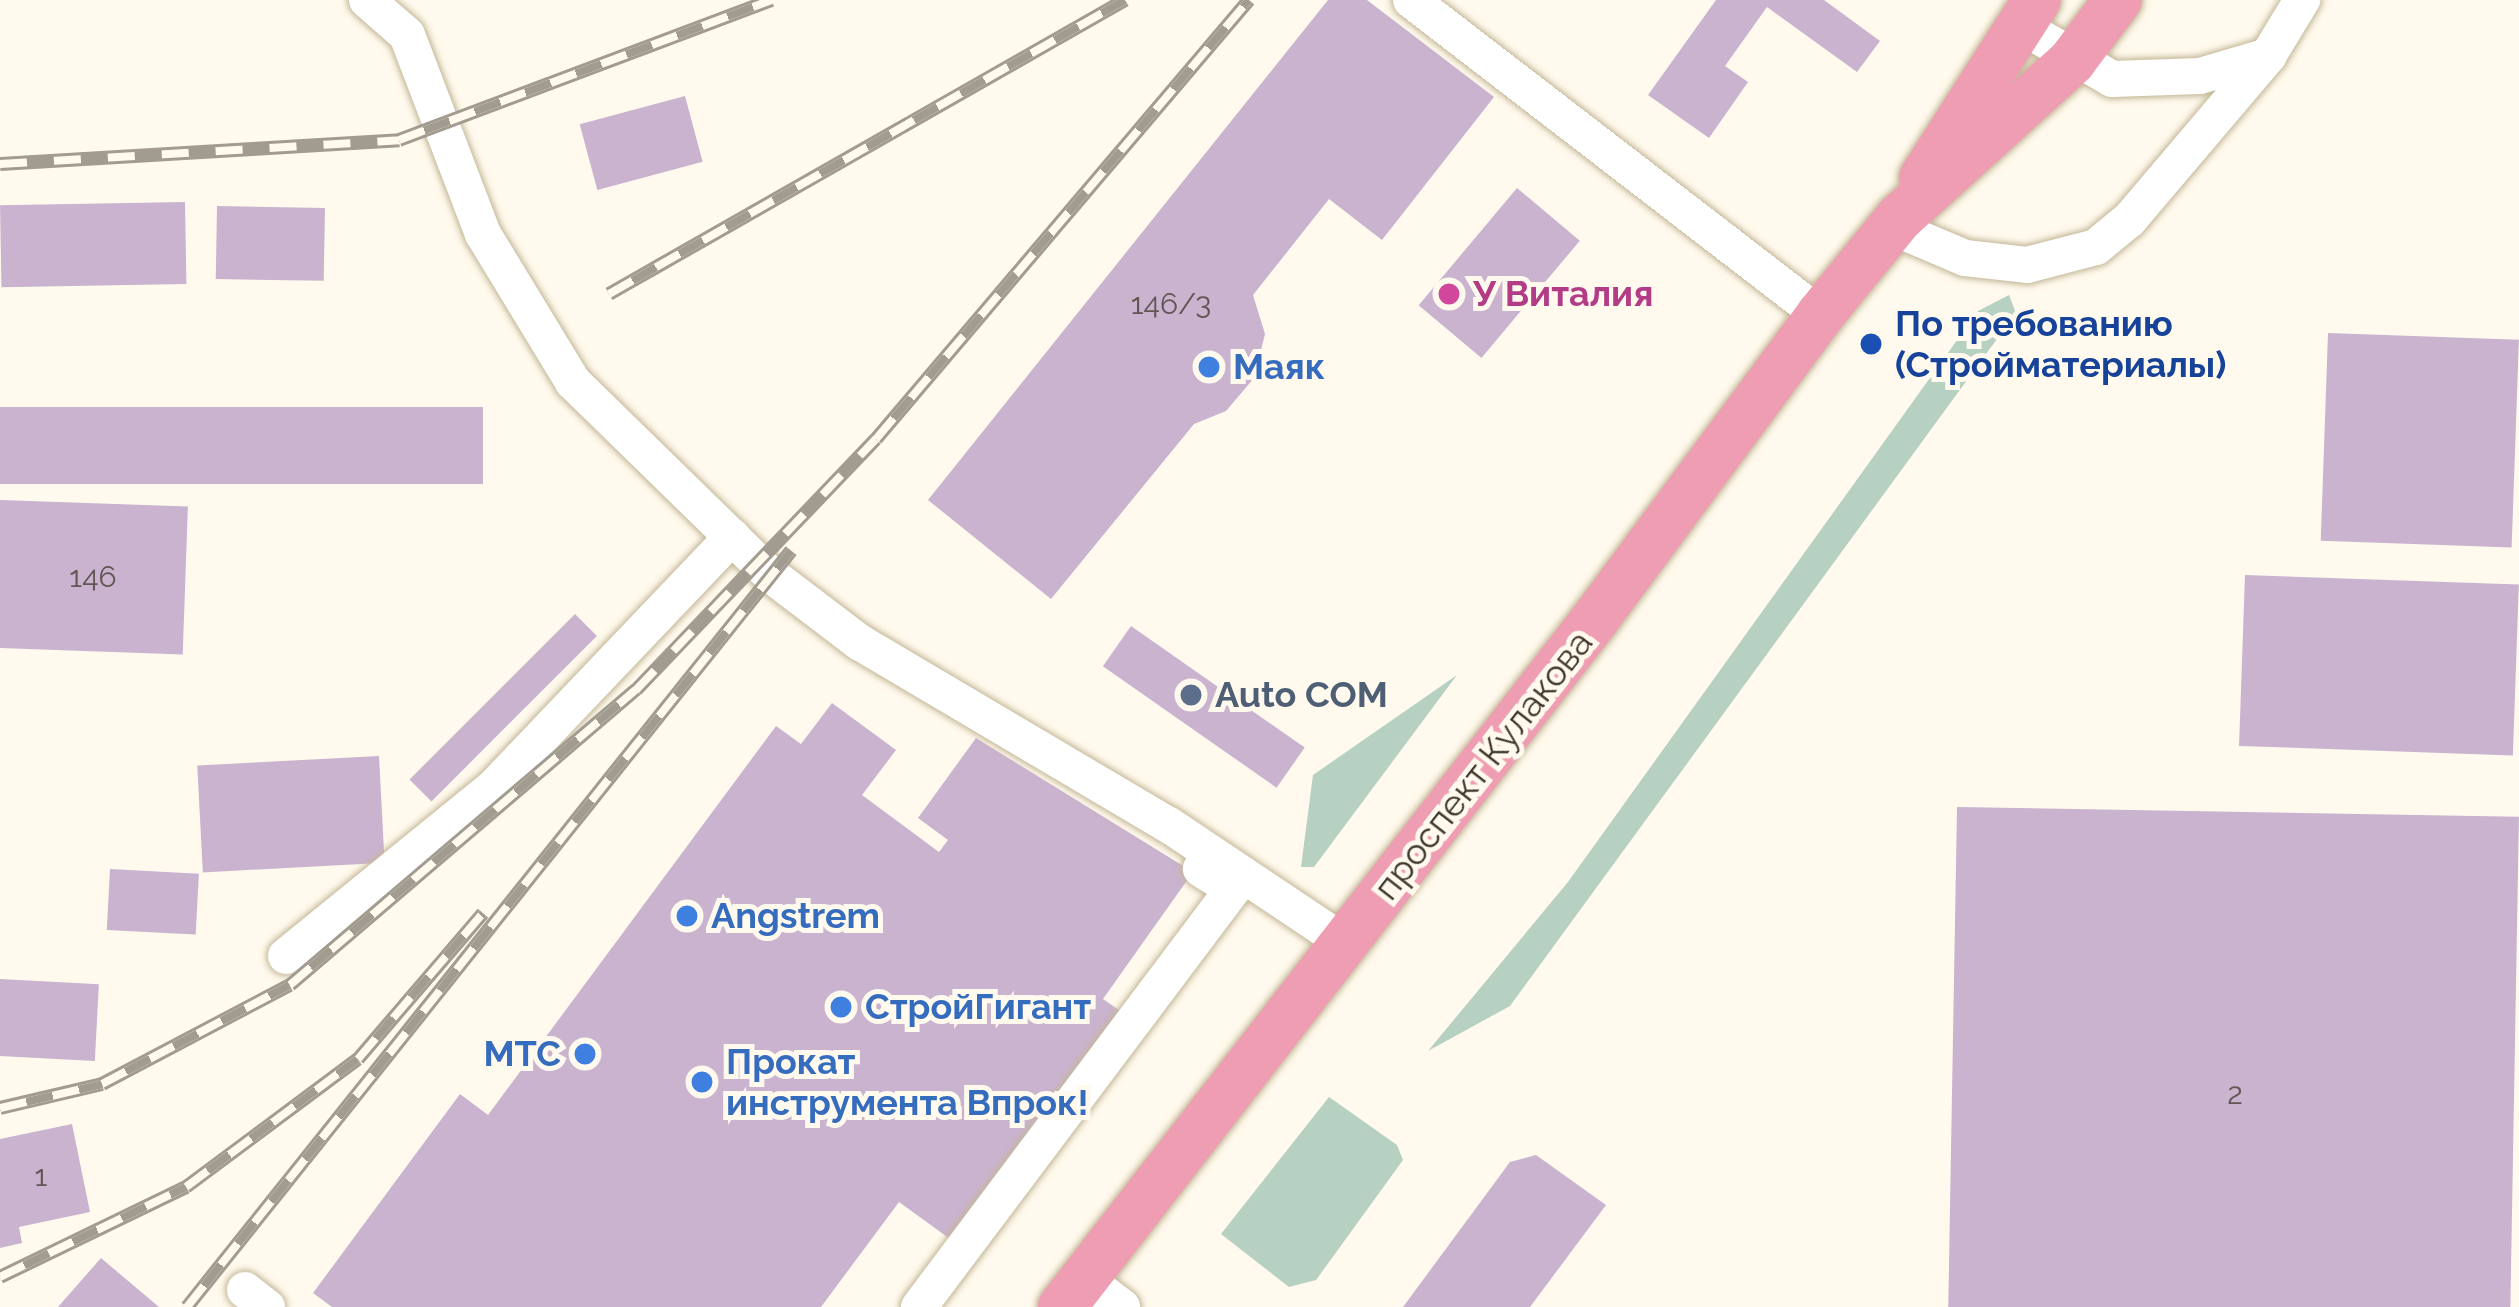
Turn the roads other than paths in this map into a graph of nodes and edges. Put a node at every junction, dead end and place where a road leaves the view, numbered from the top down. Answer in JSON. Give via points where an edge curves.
{"nodes":[{"id":1,"x":367,"y":0,"type":"edge"},
{"id":2,"x":1411,"y":0,"type":"edge"},
{"id":3,"x":2118,"y":0,"type":"edge"},
{"id":4,"x":2302,"y":0,"type":"edge"},
{"id":5,"x":2028,"y":13,"type":"edge"},
{"id":6,"x":2268,"y":56,"type":"junction"},
{"id":7,"x":2072,"y":61,"type":"junction"},
{"id":8,"x":1896,"y":223,"type":"junction"},
{"id":9,"x":1820,"y":316,"type":"junction"},
{"id":10,"x":732,"y":537,"type":"junction"},
{"id":11,"x":857,"y":656,"type":"dead end"},
{"id":12,"x":1345,"y":943,"type":"junction"},
{"id":13,"x":286,"y":956,"type":"dead end"},
{"id":14,"x":1090,"y":1298,"type":"edge"},
{"id":15,"x":919,"y":1307,"type":"edge"}],
"edges":[{"from":1,"to":10,"type":"street","via":[[406,35],[483,234],[573,382]]},
{"from":2,"to":9,"type":"street"},
{"from":3,"to":7,"type":"main road","name":"проспект Кулакова"},
{"from":4,"to":6,"type":"street"},
{"from":5,"to":7,"type":"street"},
{"from":5,"to":8,"type":"main road","name":"проспект Кулакова"},
{"from":6,"to":7,"type":"street","via":[[2150,82],[2112,79]]},
{"from":6,"to":8,"type":"street","via":[[2130,219],[2096,247],[2026,266],[1965,258]]},
{"from":7,"to":8,"type":"main road","name":"проспект Кулакова"},
{"from":8,"to":9,"type":"main road","name":"проспект Кулакова"},
{"from":9,"to":12,"type":"main road","name":"проспект Кулакова"},
{"from":10,"to":12,"type":"street","via":[[859,642],[1169,825]]},
{"from":10,"to":13,"type":"street","via":[[493,788]]},
{"from":11,"to":15,"type":"street","via":[[1233,889]]},
{"from":12,"to":14,"type":"main road","name":"проспект Кулакова"}]}
